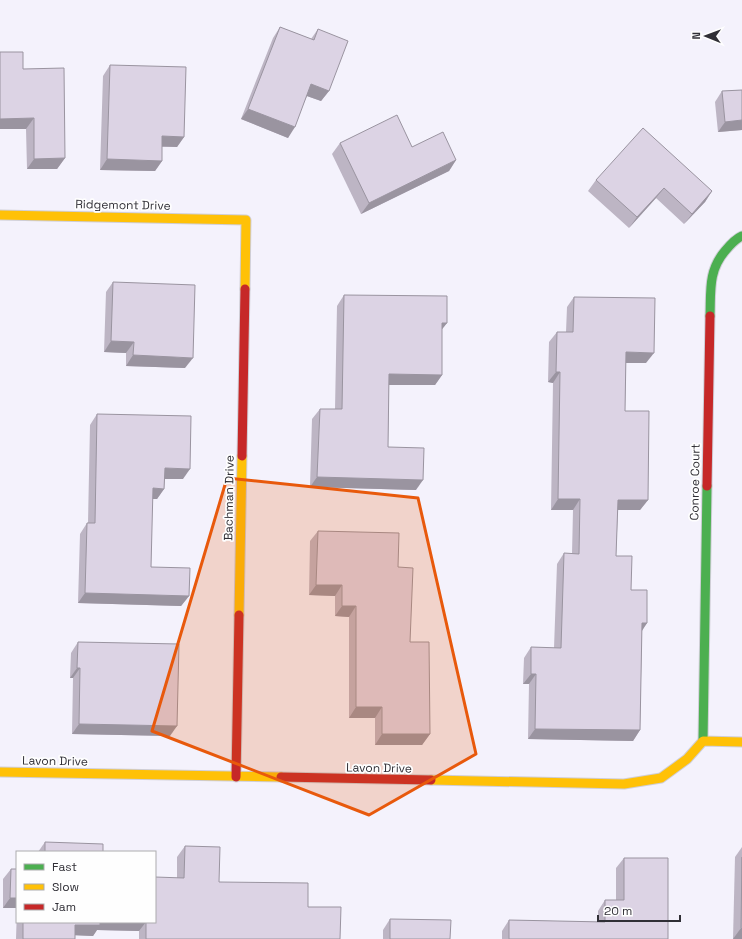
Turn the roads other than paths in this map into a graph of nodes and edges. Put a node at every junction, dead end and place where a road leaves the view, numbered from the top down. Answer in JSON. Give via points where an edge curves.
{"nodes":[{"id":1,"x":0,"y":215,"type":"edge"},
{"id":2,"x":246,"y":220,"type":"joint"},
{"id":3,"x":742,"y":236,"type":"edge"},
{"id":4,"x":703,"y":740,"type":"junction"},
{"id":5,"x":742,"y":742,"type":"edge"},
{"id":6,"x":0,"y":772,"type":"edge"},
{"id":7,"x":236,"y":777,"type":"junction"}],
"edges":[{"from":1,"to":2,"type":"street","name":"Ridgemont Drive"},
{"from":2,"to":7,"type":"street","name":"Bachman Drive"},
{"from":3,"to":4,"type":"street","name":"Conroe Court","via":[[716,262],[711,279]]},
{"from":4,"to":5,"type":"street"},
{"from":4,"to":7,"type":"street","name":"Lavon Drive","via":[[687,759],[661,778],[624,784]]},
{"from":6,"to":7,"type":"street","name":"Lavon Drive"}]}
